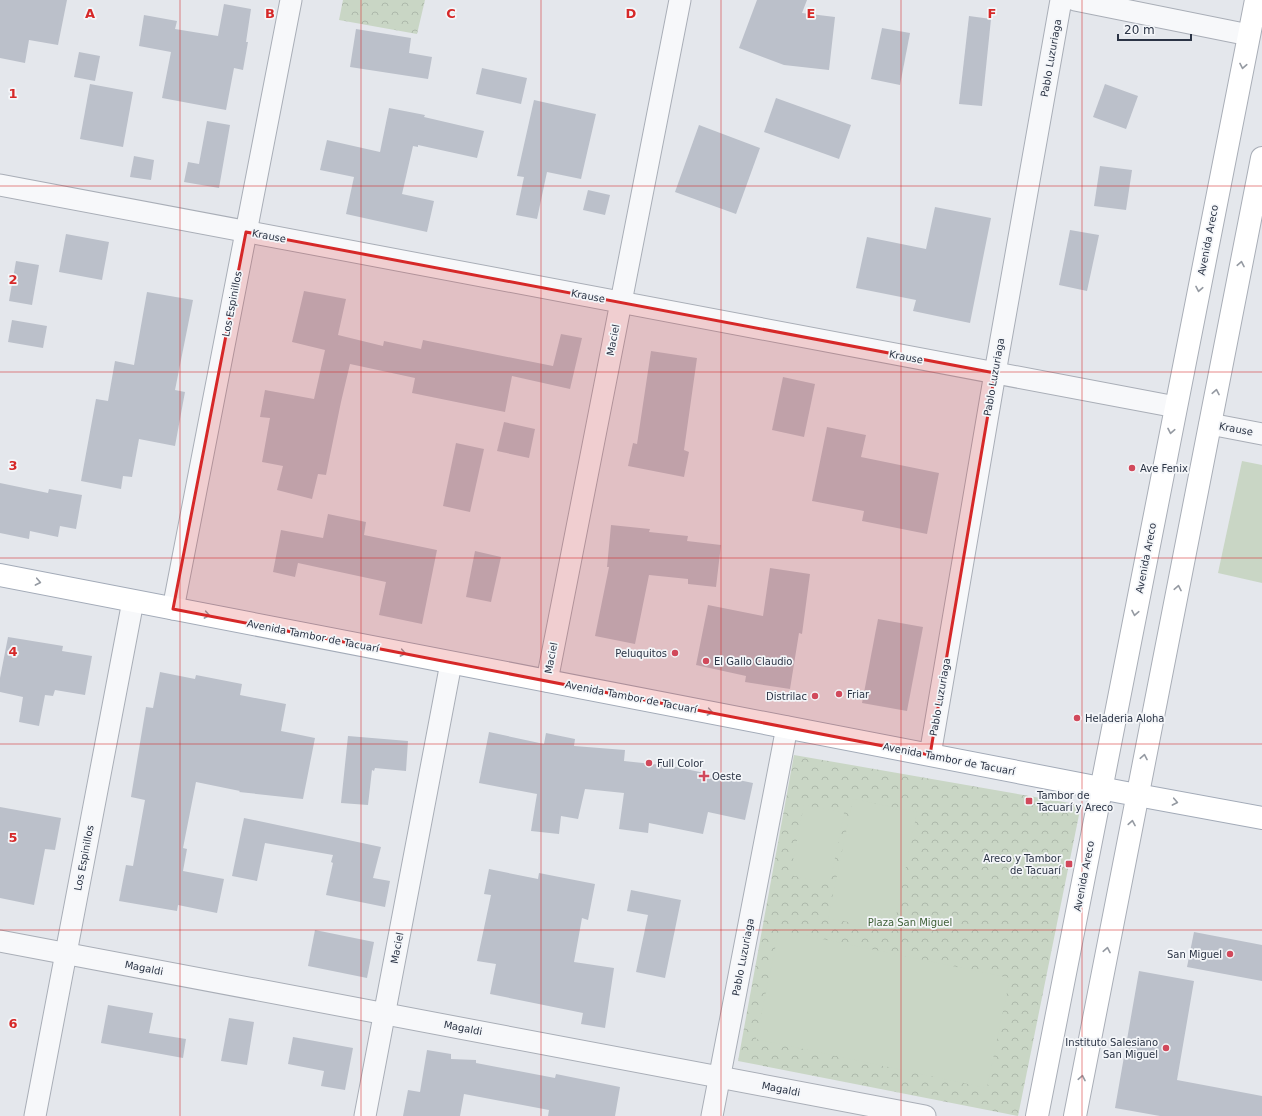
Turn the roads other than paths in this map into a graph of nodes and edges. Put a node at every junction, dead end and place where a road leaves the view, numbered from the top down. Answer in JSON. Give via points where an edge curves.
{"nodes":[{"id":1,"x":291,"y":0,"type":"edge"},
{"id":2,"x":680,"y":0,"type":"edge"},
{"id":3,"x":1061,"y":0,"type":"edge"},
{"id":4,"x":1075,"y":0,"type":"edge"},
{"id":5,"x":1256,"y":0,"type":"edge"},
{"id":6,"x":1249,"y":35,"type":"junction"},
{"id":7,"x":1262,"y":158,"type":"edge"},
{"id":8,"x":0,"y":185,"type":"edge"},
{"id":9,"x":246,"y":232,"type":"junction"},
{"id":10,"x":621,"y":303,"type":"junction"},
{"id":11,"x":995,"y":373,"type":"junction"},
{"id":12,"x":1176,"y":407,"type":"junction"},
{"id":13,"x":1210,"y":424,"type":"junction"},
{"id":14,"x":1262,"y":434,"type":"edge"},
{"id":15,"x":0,"y":575,"type":"edge"},
{"id":16,"x":134,"y":601,"type":"junction"},
{"id":17,"x":173,"y":609,"type":"junction"},
{"id":18,"x":451,"y":662,"type":"junction"},
{"id":19,"x":547,"y":681,"type":"junction"},
{"id":20,"x":787,"y":727,"type":"junction"},
{"id":21,"x":930,"y":755,"type":"junction"},
{"id":22,"x":1101,"y":788,"type":"junction"},
{"id":23,"x":1137,"y":795,"type":"junction"},
{"id":24,"x":1262,"y":818,"type":"edge"},
{"id":25,"x":0,"y":941,"type":"edge"},
{"id":26,"x":66,"y":953,"type":"junction"},
{"id":27,"x":384,"y":1013,"type":"junction"},
{"id":28,"x":720,"y":1077,"type":"junction"},
{"id":29,"x":35,"y":1116,"type":"edge"},
{"id":30,"x":365,"y":1116,"type":"edge"},
{"id":31,"x":712,"y":1116,"type":"edge"},
{"id":32,"x":925,"y":1116,"type":"edge"},
{"id":33,"x":1037,"y":1116,"type":"edge"},
{"id":34,"x":1075,"y":1116,"type":"edge"}],
"edges":[{"from":1,"to":9,"type":"street","name":"Los Espinillos"},
{"from":2,"to":10,"type":"street","name":"Maciel"},
{"from":3,"to":11,"type":"street","name":"Pablo Luzuriaga"},
{"from":4,"to":6,"type":"street"},
{"from":5,"to":6,"type":"main road","name":"Avenida Areco"},
{"from":6,"to":12,"type":"main road","name":"Avenida Areco","one_way":true},
{"from":13,"to":7,"type":"main road","one_way":true},
{"from":8,"to":9,"type":"street","name":"Krause"},
{"from":9,"to":10,"type":"street","name":"Krause"},
{"from":9,"to":17,"type":"street","name":"Los Espinillos"},
{"from":10,"to":11,"type":"street","name":"Krause"},
{"from":10,"to":19,"type":"street","name":"Maciel"},
{"from":11,"to":12,"type":"street","name":"Krause"},
{"from":11,"to":21,"type":"street","name":"Pablo Luzuriaga"},
{"from":12,"to":22,"type":"main road","name":"Avenida Areco","one_way":true},
{"from":13,"to":14,"type":"street","name":"Krause"},
{"from":23,"to":13,"type":"main road","one_way":true},
{"from":15,"to":16,"type":"main road","name":"Avenida Tambor de Tacuarí","one_way":true},
{"from":16,"to":17,"type":"main road","name":"Avenida Tambor de Tacuarí"},
{"from":16,"to":26,"type":"street","name":"Los Espinillos"},
{"from":17,"to":18,"type":"main road","name":"Avenida Tambor de Tacuarí","one_way":true},
{"from":18,"to":19,"type":"main road","name":"Avenida Tambor de Tacuarí"},
{"from":18,"to":27,"type":"street","name":"Maciel"},
{"from":19,"to":20,"type":"main road","name":"Avenida Tambor de Tacuarí","one_way":true},
{"from":20,"to":21,"type":"main road","name":"Avenida Tambor de Tacuarí"},
{"from":20,"to":28,"type":"street","name":"Pablo Luzuriaga"},
{"from":21,"to":22,"type":"main road","name":"Avenida Tambor de Tacuarí"},
{"from":22,"to":23,"type":"main road","name":"Avenida Tambor de Tacuarí"},
{"from":22,"to":33,"type":"main road","name":"Avenida Areco"},
{"from":23,"to":24,"type":"main road","name":"Avenida Tambor de Tacuarí","one_way":true},
{"from":34,"to":23,"type":"main road","one_way":true},
{"from":25,"to":26,"type":"street","name":"Magaldi"},
{"from":26,"to":27,"type":"street","name":"Magaldi"},
{"from":26,"to":29,"type":"street","name":"Los Espinillos"},
{"from":27,"to":28,"type":"street","name":"Magaldi"},
{"from":27,"to":30,"type":"street","name":"Maciel"},
{"from":28,"to":31,"type":"street","name":"Pablo Luzuriaga"},
{"from":28,"to":32,"type":"street","name":"Magaldi"}]}
